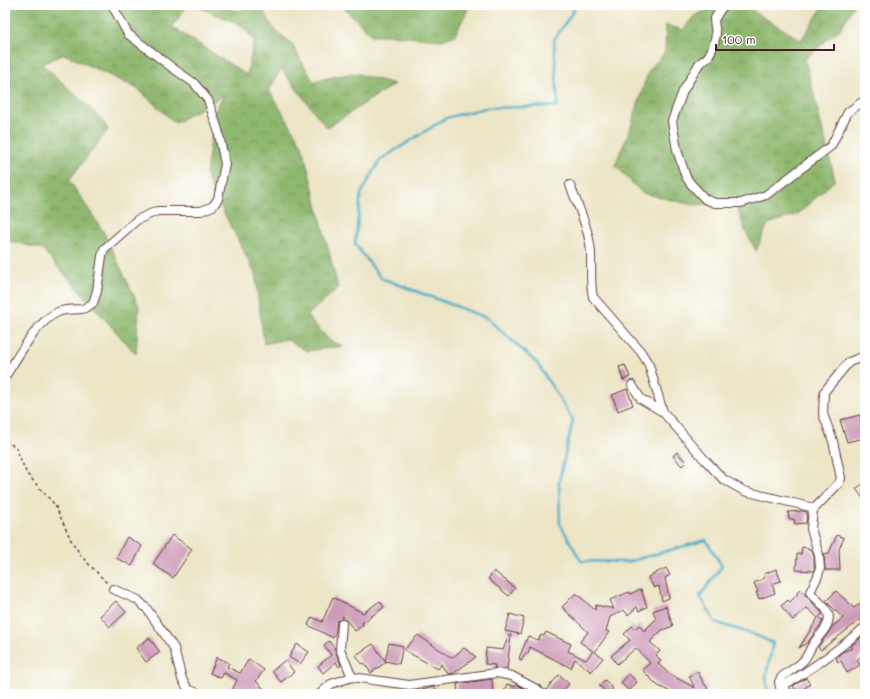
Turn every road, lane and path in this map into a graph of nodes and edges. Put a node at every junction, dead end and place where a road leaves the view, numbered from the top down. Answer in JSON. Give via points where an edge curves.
{"nodes":[{"id":1,"x":112,"y":5,"type":"edge"},
{"id":2,"x":726,"y":5,"type":"edge"},
{"id":3,"x":865,"y":100,"type":"edge"},
{"id":4,"x":570,"y":185,"type":"dead end"},
{"id":5,"x":865,"y":356,"type":"edge"},
{"id":6,"x":5,"y":377,"type":"edge"},
{"id":7,"x":632,"y":385,"type":"dead end"},
{"id":8,"x":664,"y":412,"type":"junction"},
{"id":9,"x":5,"y":442,"type":"edge"},
{"id":10,"x":813,"y":510,"type":"junction"},
{"id":11,"x":113,"y":590,"type":"joint"},
{"id":12,"x":342,"y":624,"type":"dead end"},
{"id":13,"x":865,"y":627,"type":"edge"},
{"id":14,"x":352,"y":677,"type":"junction"},
{"id":15,"x":780,"y":687,"type":"junction"},
{"id":16,"x":200,"y":694,"type":"edge"},
{"id":17,"x":320,"y":694,"type":"edge"},
{"id":18,"x":542,"y":694,"type":"edge"},
{"id":19,"x":790,"y":694,"type":"edge"}],
"edges":[{"from":1,"to":6,"type":"street","via":[[128,34],[194,83],[208,100],[225,164],[218,199],[213,206],[202,211],[157,211],[137,220],[104,249],[93,303],[84,309],[64,310],[50,317],[37,329]]},
{"from":2,"to":3,"type":"street","via":[[714,20],[716,35],[713,48],[708,57],[699,64],[683,91],[672,121],[677,150],[686,177],[705,199],[715,204],[741,203],[766,195],[831,146],[848,112]]},
{"from":4,"to":8,"type":"street","via":[[588,235],[593,297],[641,352],[649,365]]},
{"from":5,"to":10,"type":"street","via":[[849,362],[824,392],[822,414],[833,441],[841,478]]},
{"from":7,"to":8,"type":"street","via":[[641,399]]},
{"from":8,"to":10,"type":"street","via":[[723,479],[744,491],[810,507]]},
{"from":9,"to":11,"type":"path","via":[[15,446],[27,474],[55,505],[82,557]]},
{"from":10,"to":15,"type":"street","via":[[811,529],[820,568],[810,592],[826,609],[828,619],[826,627],[813,643],[806,658],[780,678]]},
{"from":11,"to":16,"type":"street","via":[[138,600],[147,608],[174,648],[182,680],[188,689]]},
{"from":12,"to":14,"type":"street","via":[[340,649]]},
{"from":13,"to":15,"type":"street","via":[[828,656]]},
{"from":14,"to":17,"type":"street","via":[[331,684]]},
{"from":14,"to":18,"type":"street","via":[[410,685],[497,673],[512,676]]},
{"from":15,"to":19,"type":"street"}]}
